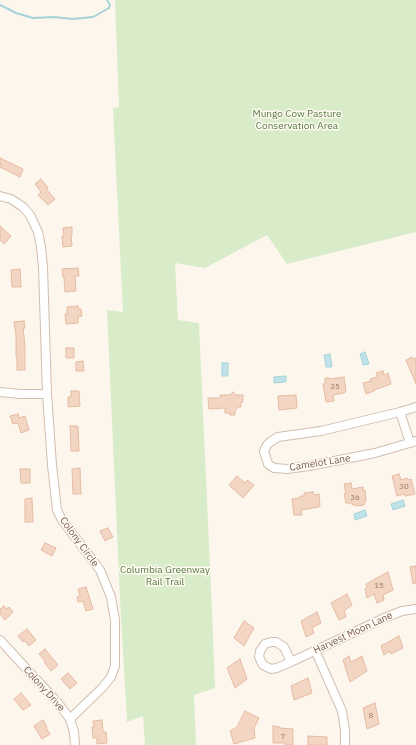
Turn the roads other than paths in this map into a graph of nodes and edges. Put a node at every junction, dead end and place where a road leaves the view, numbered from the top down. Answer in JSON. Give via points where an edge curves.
{"nodes":[{"id":1,"x":0,"y":196,"type":"edge"},
{"id":2,"x":0,"y":392,"type":"edge"},
{"id":3,"x":47,"y":394,"type":"junction"},
{"id":4,"x":416,"y":407,"type":"edge"},
{"id":5,"x":400,"y":412,"type":"junction"},
{"id":6,"x":413,"y":442,"type":"edge"},
{"id":7,"x":416,"y":608,"type":"edge"},
{"id":8,"x":0,"y":640,"type":"edge"},
{"id":9,"x":315,"y":650,"type":"junction"},
{"id":10,"x":291,"y":662,"type":"dead end"},
{"id":11,"x":70,"y":718,"type":"junction"},
{"id":12,"x":75,"y":745,"type":"edge"},
{"id":13,"x":345,"y":745,"type":"edge"}],
"edges":[{"from":1,"to":3,"type":"street","name":"Colony Circle","via":[[11,199],[23,207],[38,232],[43,267]]},
{"from":2,"to":3,"type":"street"},
{"from":3,"to":11,"type":"street","name":"Colony Circle","via":[[57,510],[100,570],[111,597],[115,620],[115,666],[111,677]]},
{"from":4,"to":5,"type":"street","name":"Camelot Lane"},
{"from":5,"to":6,"type":"street","name":"Camelot Lane"},
{"from":5,"to":6,"type":"street","name":"Camelot Lane","via":[[321,431],[278,438],[270,442],[264,452],[268,464],[274,468],[287,469],[309,466],[375,453]]},
{"from":7,"to":9,"type":"street","name":"Harvest Moon Lane","via":[[393,614]]},
{"from":8,"to":11,"type":"street","name":"Colony Drive"},
{"from":9,"to":10,"type":"street","name":"Harvest Moon Lane"},
{"from":9,"to":13,"type":"street","via":[[342,711]]},
{"from":11,"to":12,"type":"street","name":"Colony Drive"}]}
